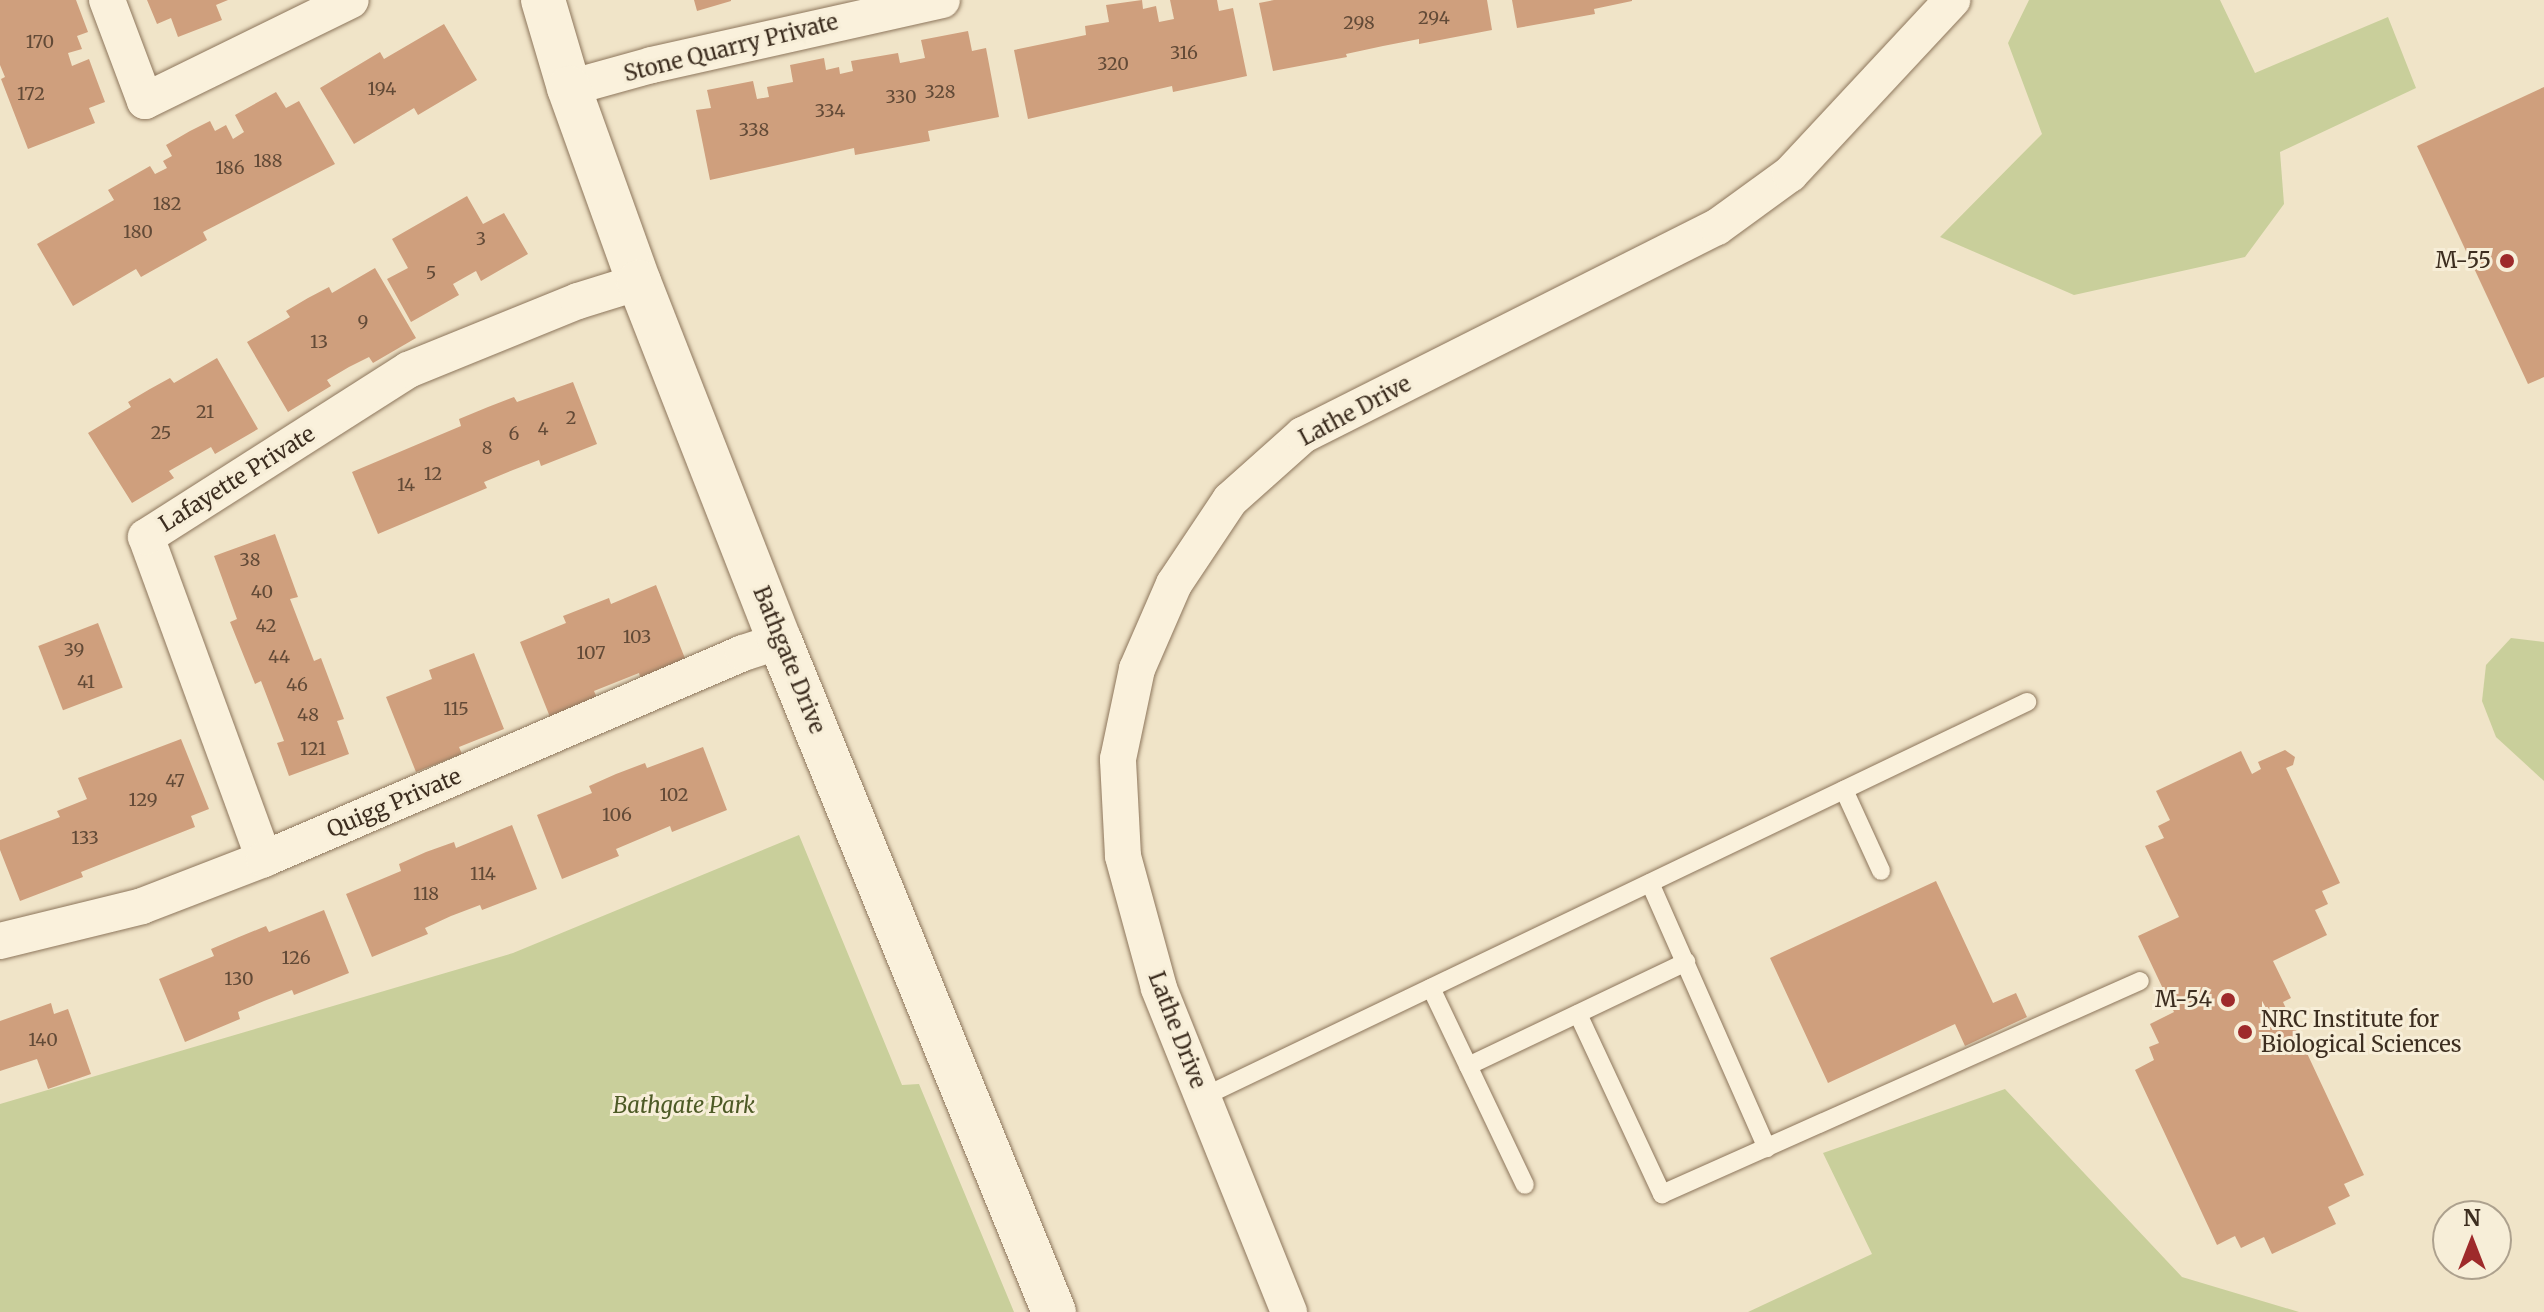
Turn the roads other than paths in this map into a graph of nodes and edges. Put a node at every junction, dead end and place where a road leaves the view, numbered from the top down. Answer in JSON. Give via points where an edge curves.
{"nodes":[{"id":1,"x":107,"y":0,"type":"edge"},
{"id":2,"x":351,"y":0,"type":"edge"},
{"id":3,"x":543,"y":0,"type":"edge"},
{"id":4,"x":942,"y":0,"type":"edge"},
{"id":5,"x":1952,"y":0,"type":"edge"},
{"id":6,"x":827,"y":12,"type":"edge"},
{"id":7,"x":569,"y":88,"type":"junction"},
{"id":8,"x":639,"y":282,"type":"junction"},
{"id":9,"x":780,"y":641,"type":"junction"},
{"id":10,"x":2027,"y":702,"type":"dead end"},
{"id":11,"x":1844,"y":790,"type":"junction"},
{"id":12,"x":264,"y":859,"type":"junction"},
{"id":13,"x":1881,"y":871,"type":"dead end"},
{"id":14,"x":1650,"y":883,"type":"junction"},
{"id":15,"x":0,"y":941,"type":"edge"},
{"id":16,"x":1686,"y":962,"type":"junction"},
{"id":17,"x":2140,"y":981,"type":"dead end"},
{"id":18,"x":1431,"y":988,"type":"junction"},
{"id":19,"x":1578,"y":1014,"type":"junction"},
{"id":20,"x":1468,"y":1066,"type":"junction"},
{"id":21,"x":1203,"y":1097,"type":"junction"},
{"id":22,"x":1767,"y":1148,"type":"junction"},
{"id":23,"x":1525,"y":1185,"type":"dead end"},
{"id":24,"x":1054,"y":1312,"type":"edge"},
{"id":25,"x":1289,"y":1312,"type":"edge"}],
"edges":[{"from":1,"to":2,"type":"street","via":[[145,101]]},
{"from":3,"to":7,"type":"street","name":"Bathgate Drive"},
{"from":4,"to":6,"type":"street","name":"Stone Quarry Private"},
{"from":5,"to":21,"type":"street","name":"Lathe Drive","via":[[1790,174],[1717,227],[1303,435],[1230,500],[1174,584],[1137,669],[1118,759],[1123,856],[1159,988]]},
{"from":6,"to":7,"type":"street","name":"Stone Quarry Private"},
{"from":7,"to":8,"type":"street","name":"Bathgate Drive"},
{"from":8,"to":9,"type":"street","name":"Bathgate Drive"},
{"from":8,"to":12,"type":"street","name":"Lafayette Private","via":[[408,370],[146,537]]},
{"from":9,"to":12,"type":"street","name":"Quigg Private"},
{"from":9,"to":24,"type":"street","name":"Bathgate Drive"},
{"from":10,"to":11,"type":"lane"},
{"from":11,"to":13,"type":"lane"},
{"from":11,"to":14,"type":"lane"},
{"from":12,"to":15,"type":"street","name":"Quigg Private","via":[[142,906]]},
{"from":14,"to":16,"type":"lane"},
{"from":14,"to":18,"type":"lane"},
{"from":16,"to":19,"type":"lane"},
{"from":16,"to":22,"type":"lane"},
{"from":17,"to":22,"type":"lane"},
{"from":18,"to":20,"type":"lane"},
{"from":18,"to":21,"type":"lane"},
{"from":19,"to":20,"type":"lane"},
{"from":19,"to":22,"type":"lane","via":[[1662,1194]]},
{"from":20,"to":23,"type":"lane"},
{"from":21,"to":25,"type":"street","name":"Lathe Drive"}]}
